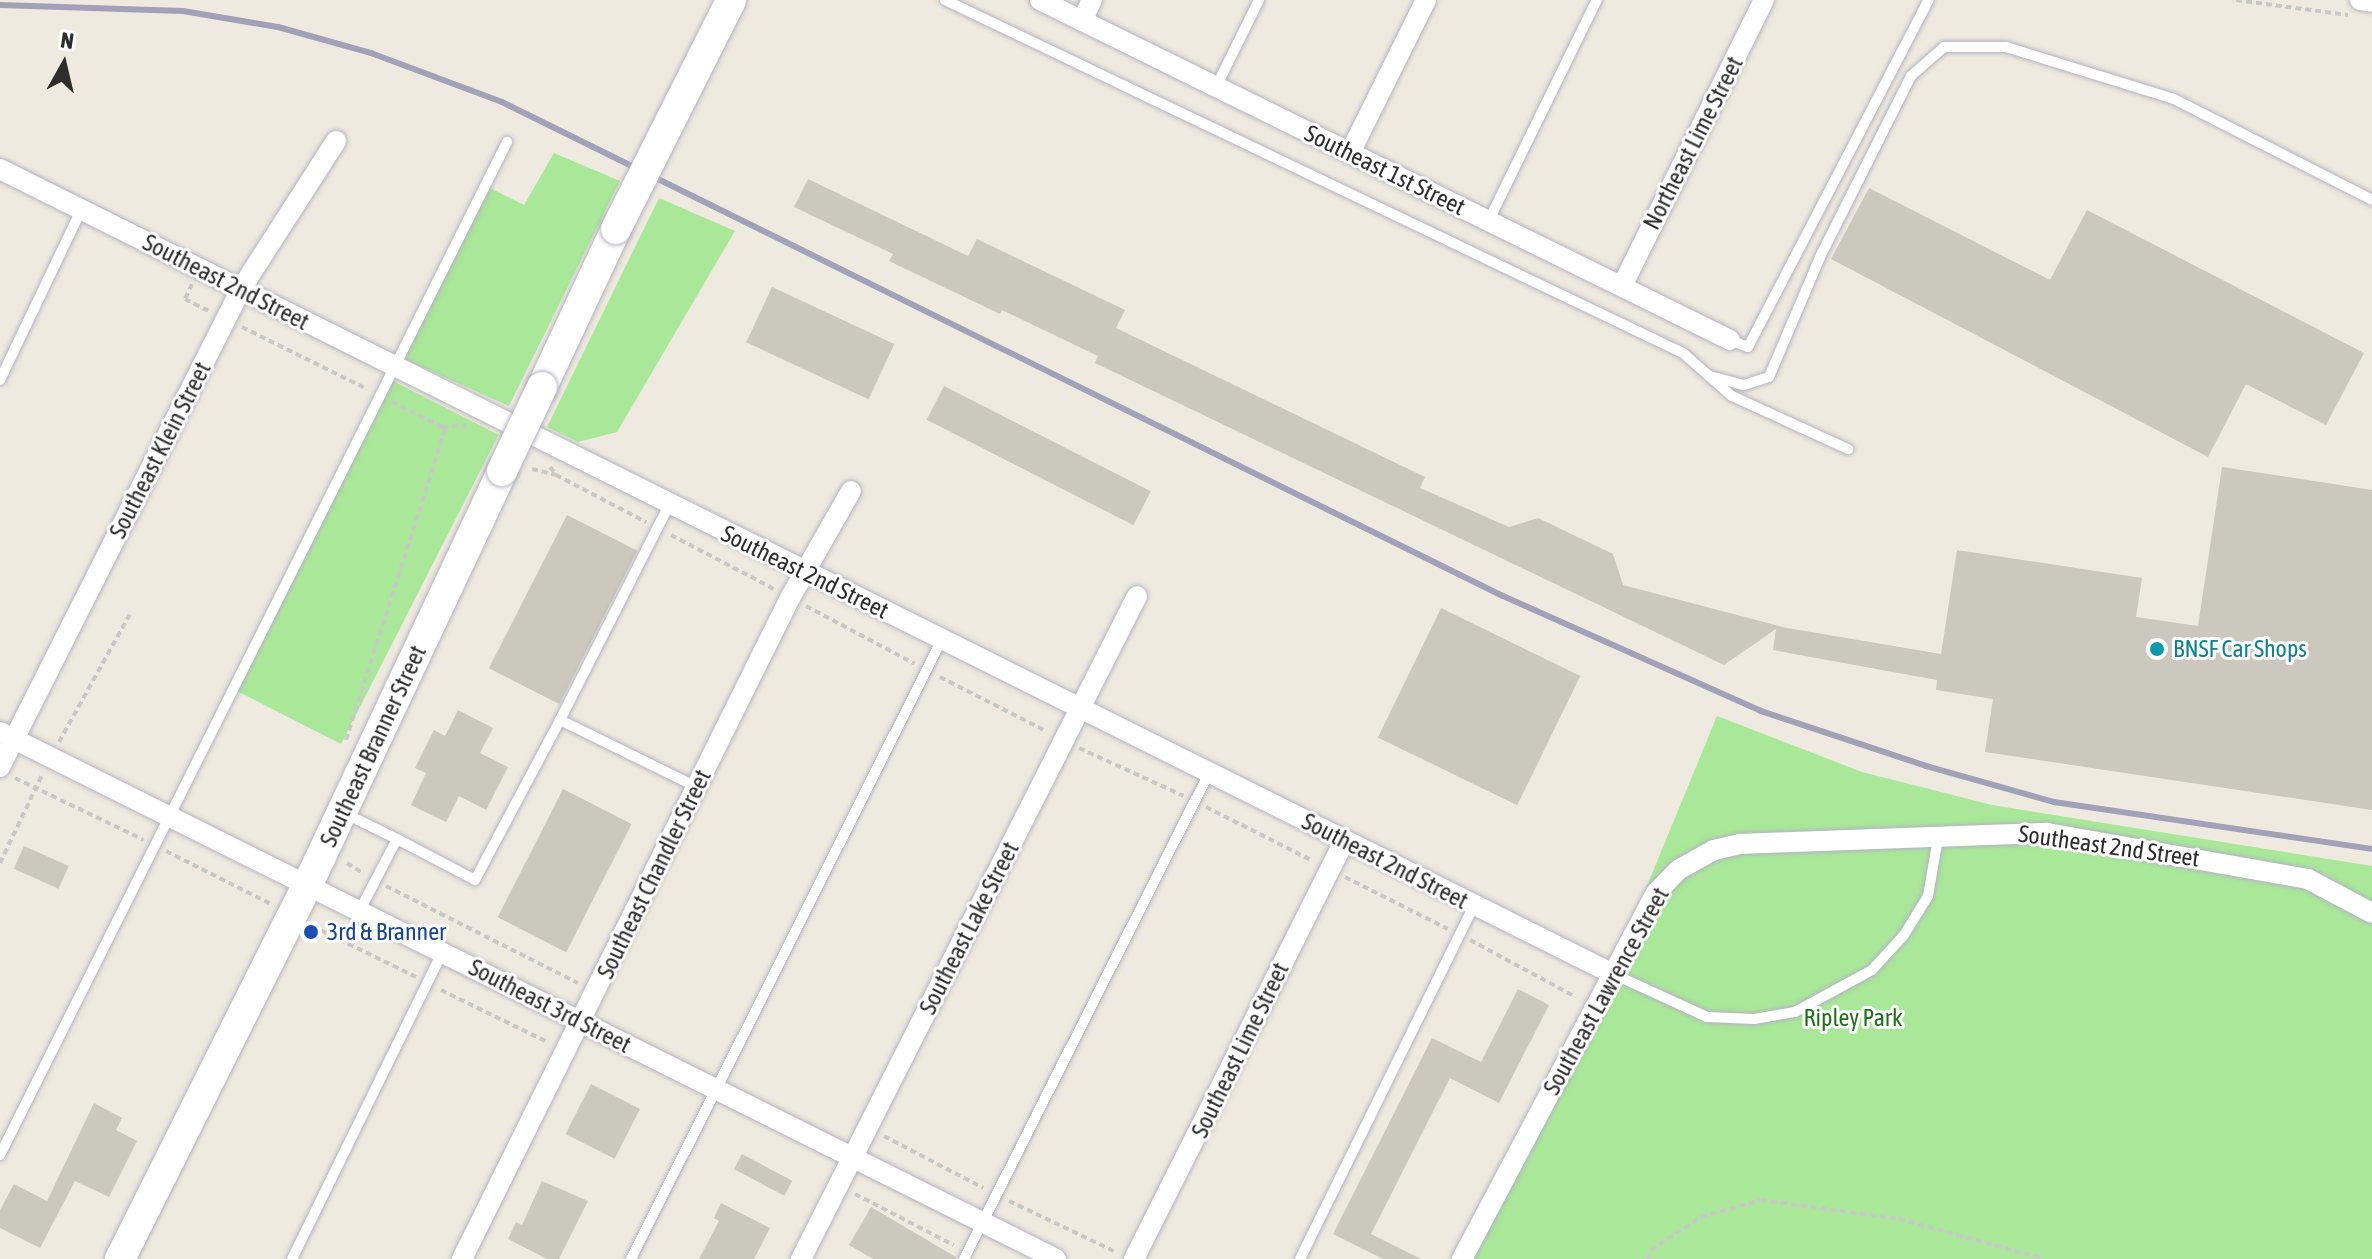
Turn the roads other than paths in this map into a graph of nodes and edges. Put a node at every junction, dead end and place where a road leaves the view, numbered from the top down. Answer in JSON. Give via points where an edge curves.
{"nodes":[{"id":1,"x":731,"y":0,"type":"edge"},
{"id":2,"x":945,"y":0,"type":"edge"},
{"id":3,"x":1040,"y":0,"type":"edge"},
{"id":4,"x":1092,"y":0,"type":"edge"},
{"id":5,"x":1259,"y":0,"type":"edge"},
{"id":6,"x":1426,"y":0,"type":"edge"},
{"id":7,"x":1597,"y":0,"type":"edge"},
{"id":8,"x":1764,"y":0,"type":"edge"},
{"id":9,"x":1929,"y":0,"type":"edge"},
{"id":10,"x":2372,"y":2,"type":"edge"},
{"id":11,"x":2357,"y":8,"type":"edge"},
{"id":12,"x":1082,"y":21,"type":"junction"},
{"id":13,"x":1216,"y":87,"type":"junction"},
{"id":14,"x":336,"y":141,"type":"dead end"},
{"id":15,"x":507,"y":142,"type":"dead end"},
{"id":16,"x":1350,"y":153,"type":"junction"},
{"id":17,"x":0,"y":169,"type":"edge"},
{"id":18,"x":2372,"y":200,"type":"edge"},
{"id":19,"x":81,"y":210,"type":"junction"},
{"id":20,"x":1489,"y":220,"type":"junction"},
{"id":21,"x":1622,"y":286,"type":"junction"},
{"id":22,"x":241,"y":289,"type":"junction"},
{"id":23,"x":1730,"y":340,"type":"joint"},
{"id":24,"x":391,"y":366,"type":"junction"},
{"id":25,"x":1708,"y":375,"type":"junction"},
{"id":26,"x":0,"y":380,"type":"edge"},
{"id":27,"x":1848,"y":449,"type":"dead end"},
{"id":28,"x":851,"y":491,"type":"dead end"},
{"id":29,"x":669,"y":505,"type":"junction"},
{"id":30,"x":804,"y":572,"type":"junction"},
{"id":31,"x":1137,"y":596,"type":"dead end"},
{"id":32,"x":942,"y":639,"type":"junction"},
{"id":33,"x":1081,"y":708,"type":"junction"},
{"id":34,"x":560,"y":720,"type":"junction"},
{"id":35,"x":7,"y":735,"type":"edge"},
{"id":36,"x":0,"y":767,"type":"edge"},
{"id":37,"x":1209,"y":773,"type":"junction"},
{"id":38,"x":697,"y":787,"type":"junction"},
{"id":39,"x":168,"y":816,"type":"junction"},
{"id":40,"x":353,"y":817,"type":"junction"},
{"id":41,"x":1938,"y":838,"type":"junction"},
{"id":42,"x":397,"y":839,"type":"junction"},
{"id":43,"x":1835,"y":840,"type":"joint"},
{"id":44,"x":1344,"y":841,"type":"junction"},
{"id":45,"x":308,"y":884,"type":"junction"},
{"id":46,"x":1474,"y":905,"type":"junction"},
{"id":47,"x":360,"y":910,"type":"junction"},
{"id":48,"x":2372,"y":913,"type":"edge"},
{"id":49,"x":443,"y":951,"type":"junction"},
{"id":50,"x":1611,"y":973,"type":"junction"},
{"id":51,"x":580,"y":1023,"type":"junction"},
{"id":52,"x":717,"y":1089,"type":"junction"},
{"id":53,"x":0,"y":1155,"type":"edge"},
{"id":54,"x":853,"y":1157,"type":"junction"},
{"id":55,"x":983,"y":1222,"type":"junction"},
{"id":56,"x":965,"y":1256,"type":"edge"},
{"id":57,"x":120,"y":1259,"type":"edge"},
{"id":58,"x":292,"y":1259,"type":"edge"},
{"id":59,"x":462,"y":1259,"type":"edge"},
{"id":60,"x":631,"y":1259,"type":"edge"},
{"id":61,"x":801,"y":1259,"type":"edge"},
{"id":62,"x":1056,"y":1259,"type":"edge"},
{"id":63,"x":1134,"y":1259,"type":"edge"},
{"id":64,"x":1300,"y":1259,"type":"edge"},
{"id":65,"x":1462,"y":1259,"type":"edge"}],
"edges":[{"from":1,"to":40,"type":"main road","name":"Southeast Branner Street","bridge":true,"via":[[542,387],[516,473]]},
{"from":2,"to":25,"type":"lane","via":[[1683,353]]},
{"from":3,"to":12,"type":"street","name":"Southeast 1st Street"},
{"from":4,"to":12,"type":"street"},
{"from":5,"to":13,"type":"lane"},
{"from":6,"to":16,"type":"street"},
{"from":7,"to":20,"type":"lane"},
{"from":8,"to":21,"type":"street","name":"Northeast Lime Street"},
{"from":9,"to":23,"type":"lane","via":[[1748,347]]},
{"from":10,"to":11,"type":"street"},
{"from":12,"to":13,"type":"street","name":"Southeast 1st Street"},
{"from":13,"to":16,"type":"street","name":"Southeast 1st Street"},
{"from":14,"to":22,"type":"street","name":"Southeast Klein Street"},
{"from":15,"to":24,"type":"lane"},
{"from":16,"to":20,"type":"street","name":"Southeast 1st Street"},
{"from":17,"to":19,"type":"street","name":"Southeast 2nd Street"},
{"from":18,"to":25,"type":"lane","via":[[2174,99],[2006,47],[1944,47],[1911,76],[1822,253],[1769,377],[1744,385]]},
{"from":19,"to":22,"type":"street","name":"Southeast 2nd Street"},
{"from":19,"to":26,"type":"lane"},
{"from":20,"to":21,"type":"street","name":"Southeast 1st Street"},
{"from":21,"to":23,"type":"street","name":"Southeast 1st Street"},
{"from":22,"to":24,"type":"street","name":"Southeast 2nd Street"},
{"from":22,"to":35,"type":"street","name":"Southeast Klein Street"},
{"from":24,"to":29,"type":"street","name":"Southeast 2nd Street"},
{"from":24,"to":39,"type":"lane"},
{"from":25,"to":27,"type":"lane","via":[[1732,396]]},
{"from":28,"to":30,"type":"street","name":"Southeast Chandler Street"},
{"from":29,"to":30,"type":"street","name":"Southeast 2nd Street"},
{"from":29,"to":34,"type":"lane"},
{"from":30,"to":32,"type":"street","name":"Southeast 2nd Street"},
{"from":30,"to":38,"type":"street","name":"Southeast Chandler Street"},
{"from":31,"to":33,"type":"street","name":"Southeast Lake Street"},
{"from":32,"to":33,"type":"street","name":"Southeast 2nd Street"},
{"from":32,"to":52,"type":"lane"},
{"from":33,"to":37,"type":"street","name":"Southeast 2nd Street"},
{"from":33,"to":54,"type":"street","name":"Southeast Lake Street"},
{"from":34,"to":38,"type":"lane"},
{"from":34,"to":42,"type":"lane","via":[[475,880]]},
{"from":35,"to":36,"type":"street","name":"Southeast Klein Street"},
{"from":35,"to":39,"type":"street","name":"Southeast 3rd Street"},
{"from":37,"to":44,"type":"street","name":"Southeast 2nd Street"},
{"from":37,"to":55,"type":"lane"},
{"from":38,"to":51,"type":"street","name":"Southeast Chandler Street"},
{"from":39,"to":45,"type":"street","name":"Southeast 3rd Street"},
{"from":39,"to":53,"type":"lane"},
{"from":40,"to":42,"type":"lane"},
{"from":40,"to":45,"type":"main road","name":"Southeast Branner Street"},
{"from":41,"to":43,"type":"street","name":"Southeast 2nd Street"},
{"from":41,"to":48,"type":"street","name":"Southeast 2nd Street","via":[[2005,832],[2074,836],[2308,879]]},
{"from":41,"to":50,"type":"lane","via":[[1928,896],[1904,935],[1872,970],[1795,1012],[1754,1019],[1707,1017]]},
{"from":42,"to":47,"type":"lane"},
{"from":43,"to":50,"type":"street","name":"Southeast Lawrence Street","via":[[1740,844],[1699,856],[1656,893]]},
{"from":44,"to":46,"type":"street","name":"Southeast 2nd Street"},
{"from":44,"to":63,"type":"street","name":"Southeast Lime Street"},
{"from":45,"to":47,"type":"street","name":"Southeast 3rd Street"},
{"from":45,"to":57,"type":"main road","name":"Southeast Branner Street"},
{"from":46,"to":50,"type":"street","name":"Southeast 2nd Street"},
{"from":46,"to":64,"type":"lane"},
{"from":47,"to":49,"type":"street","name":"Southeast 3rd Street"},
{"from":49,"to":51,"type":"street","name":"Southeast 3rd Street"},
{"from":49,"to":58,"type":"lane"},
{"from":50,"to":65,"type":"street","name":"Southeast Lawrence Street"},
{"from":51,"to":52,"type":"street","name":"Southeast 3rd Street"},
{"from":51,"to":59,"type":"street","name":"Southeast Chandler Street"},
{"from":52,"to":54,"type":"street","name":"Southeast 3rd Street"},
{"from":52,"to":60,"type":"lane"},
{"from":54,"to":55,"type":"street","name":"Southeast 3rd Street"},
{"from":54,"to":61,"type":"street","name":"Southeast Lake Street"},
{"from":55,"to":56,"type":"lane"},
{"from":55,"to":62,"type":"street","name":"Southeast 3rd Street"}]}
